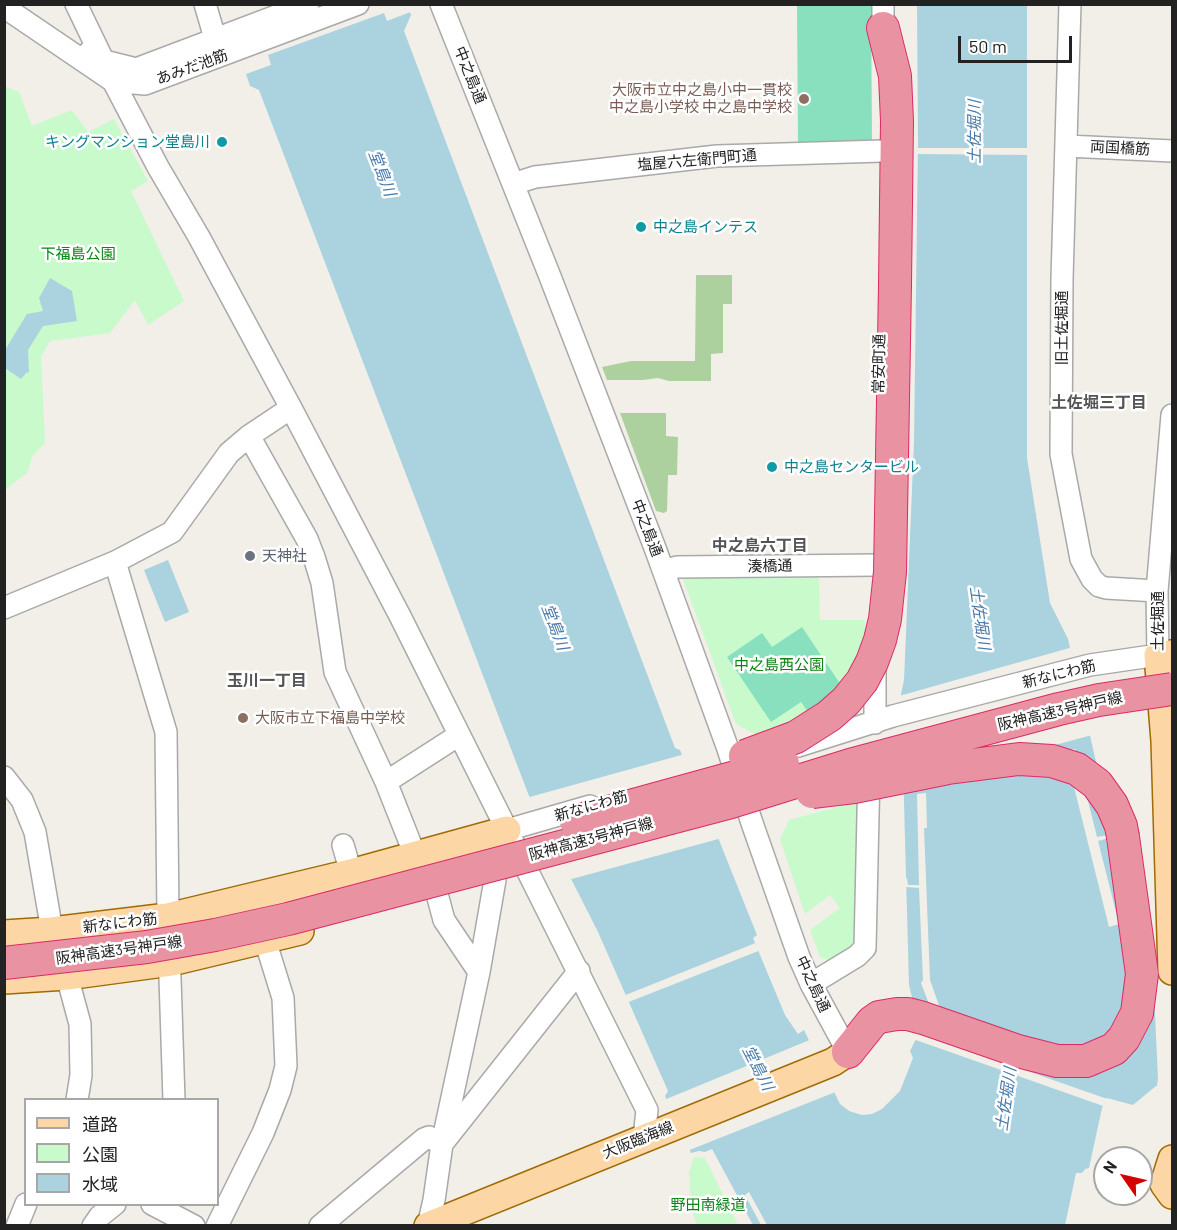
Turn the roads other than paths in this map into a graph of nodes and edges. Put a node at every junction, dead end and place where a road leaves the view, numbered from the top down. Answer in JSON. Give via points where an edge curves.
{"nodes":[{"id":1,"x":76,"y":4,"type":"edge"},
{"id":2,"x":204,"y":4,"type":"edge"},
{"id":3,"x":308,"y":4,"type":"edge"},
{"id":4,"x":358,"y":4,"type":"edge"},
{"id":5,"x":441,"y":4,"type":"edge"},
{"id":6,"x":1070,"y":4,"type":"edge"},
{"id":7,"x":26,"y":5,"type":"edge"},
{"id":8,"x":4,"y":7,"type":"edge"},
{"id":9,"x":883,"y":16,"type":"edge"},
{"id":10,"x":228,"y":40,"type":"junction"},
{"id":11,"x":97,"y":56,"type":"junction"},
{"id":12,"x":113,"y":81,"type":"junction"},
{"id":13,"x":148,"y":82,"type":"junction"},
{"id":14,"x":1067,"y":146,"type":"junction"},
{"id":15,"x":882,"y":151,"type":"junction"},
{"id":16,"x":1173,"y":151,"type":"edge"},
{"id":17,"x":513,"y":184,"type":"junction"},
{"id":18,"x":291,"y":408,"type":"junction"},
{"id":19,"x":1173,"y":415,"type":"edge"},
{"id":20,"x":249,"y":436,"type":"junction"},
{"id":21,"x":115,"y":562,"type":"junction"},
{"id":22,"x":877,"y":565,"type":"junction"},
{"id":23,"x":664,"y":571,"type":"junction"},
{"id":24,"x":1157,"y":591,"type":"junction"},
{"id":25,"x":4,"y":608,"type":"edge"},
{"id":26,"x":1168,"y":659,"type":"edge"},
{"id":27,"x":1169,"y":700,"type":"edge"},
{"id":28,"x":884,"y":719,"type":"junction"},
{"id":29,"x":459,"y":735,"type":"junction"},
{"id":30,"x":733,"y":765,"type":"junction"},
{"id":31,"x":869,"y":771,"type":"junction"},
{"id":32,"x":4,"y":777,"type":"edge"},
{"id":33,"x":386,"y":782,"type":"junction"},
{"id":34,"x":732,"y":808,"type":"junction"},
{"id":35,"x":529,"y":827,"type":"junction"},
{"id":36,"x":343,"y":845,"type":"dead end"},
{"id":37,"x":415,"y":855,"type":"junction"},
{"id":38,"x":537,"y":867,"type":"junction"},
{"id":39,"x":351,"y":873,"type":"junction"},
{"id":40,"x":495,"y":880,"type":"junction"},
{"id":41,"x":437,"y":894,"type":"junction"},
{"id":42,"x":168,"y":917,"type":"junction"},
{"id":43,"x":52,"y":931,"type":"junction"},
{"id":44,"x":4,"y":934,"type":"edge"},
{"id":45,"x":265,"y":940,"type":"junction"},
{"id":46,"x":4,"y":944,"type":"edge"},
{"id":47,"x":171,"y":962,"type":"junction"},
{"id":48,"x":4,"y":963,"type":"edge"},
{"id":49,"x":579,"y":971,"type":"junction"},
{"id":50,"x":1173,"y":971,"type":"edge"},
{"id":51,"x":479,"y":972,"type":"junction"},
{"id":52,"x":68,"y":976,"type":"junction"},
{"id":53,"x":4,"y":980,"type":"edge"},
{"id":54,"x":811,"y":984,"type":"junction"},
{"id":55,"x":840,"y":1057,"type":"junction"},
{"id":56,"x":77,"y":1098,"type":"edge"},
{"id":57,"x":174,"y":1098,"type":"edge"},
{"id":58,"x":644,"y":1138,"type":"junction"},
{"id":59,"x":442,"y":1144,"type":"junction"},
{"id":60,"x":25,"y":1206,"type":"edge"},
{"id":61,"x":112,"y":1206,"type":"edge"},
{"id":62,"x":156,"y":1206,"type":"edge"},
{"id":63,"x":17,"y":1226,"type":"edge"},
{"id":64,"x":93,"y":1226,"type":"edge"},
{"id":65,"x":194,"y":1226,"type":"edge"},
{"id":66,"x":217,"y":1226,"type":"edge"},
{"id":67,"x":320,"y":1226,"type":"edge"},
{"id":68,"x":428,"y":1226,"type":"edge"}],
"edges":[{"from":1,"to":11,"type":"street"},
{"from":2,"to":10,"type":"street"},
{"from":3,"to":10,"type":"street","name":"あみだ池筋"},
{"from":4,"to":10,"type":"street","name":"あみだ池筋"},
{"from":5,"to":17,"type":"street","name":"中之島通"},
{"from":6,"to":14,"type":"street","name":"旧土佐堀通"},
{"from":7,"to":11,"type":"street","name":"あみだ池筋"},
{"from":8,"to":12,"type":"street"},
{"from":9,"to":15,"type":"street","name":"常安町通"},
{"from":9,"to":35,"type":"highway","bridge":true,"via":[[896,76],[897,121],[888,598],[880,640],[862,681],[846,701],[796,737],[618,801]]},
{"from":10,"to":11,"type":"street","name":"あみだ池筋","via":[[136,69]]},
{"from":10,"to":13,"type":"street","name":"あみだ池筋"},
{"from":11,"to":12,"type":"street"},
{"from":11,"to":13,"type":"street","via":[[128,76]]},
{"from":12,"to":13,"type":"street","name":"あみだ池筋"},
{"from":12,"to":18,"type":"street"},
{"from":14,"to":16,"type":"street","name":"両国橋筋"},
{"from":14,"to":24,"type":"street","name":"旧土佐堀通","via":[[1062,454],[1081,558],[1099,586]]},
{"from":15,"to":17,"type":"street","name":"塩屋六左衛門町通","via":[[736,154],[535,177]]},
{"from":15,"to":22,"type":"street","name":"常安町通"},
{"from":17,"to":23,"type":"street","name":"中之島通"},
{"from":18,"to":20,"type":"street"},
{"from":18,"to":29,"type":"street"},
{"from":19,"to":24,"type":"street","name":"土佐堀通"},
{"from":20,"to":21,"type":"street","via":[[229,453],[172,532]]},
{"from":20,"to":33,"type":"street","via":[[307,539],[322,583],[336,672]]},
{"from":21,"to":25,"type":"street"},
{"from":21,"to":42,"type":"street","via":[[166,732]]},
{"from":22,"to":23,"type":"street","name":"湊橋通","via":[[677,567]]},
{"from":22,"to":28,"type":"street","name":"常安町通"},
{"from":23,"to":30,"type":"street","name":"中之島通"},
{"from":24,"to":26,"type":"street","name":"土佐堀通"},
{"from":26,"to":27,"type":"main road","name":"土佐堀通"},
{"from":26,"to":28,"type":"street","name":"新なにわ筋","via":[[1090,665]]},
{"from":26,"to":35,"type":"highway","name":"阪神高速3号神戸線","bridge":true,"via":[[1137,674],[1054,689]]},
{"from":27,"to":31,"type":"street","via":[[1101,711]]},
{"from":27,"to":34,"type":"highway","name":"阪神高速3号神戸線","bridge":true,"via":[[1059,709],[850,765]]},
{"from":27,"to":50,"type":"main road","name":"土佐堀通"},
{"from":28,"to":30,"type":"street","name":"新なにわ筋"},
{"from":29,"to":33,"type":"street"},
{"from":29,"to":35,"type":"street"},
{"from":30,"to":34,"type":"street","name":"中之島通"},
{"from":30,"to":35,"type":"street","name":"新なにわ筋"},
{"from":31,"to":34,"type":"street"},
{"from":31,"to":54,"type":"street","via":[[865,948]]},
{"from":32,"to":43,"type":"street","via":[[22,800],[35,832]]},
{"from":33,"to":37,"type":"street"},
{"from":34,"to":38,"type":"street"},
{"from":34,"to":48,"type":"highway","name":"阪神高速3号神戸線","bridge":true,"via":[[246,928],[147,947]]},
{"from":34,"to":54,"type":"street","name":"中之島通"},
{"from":34,"to":55,"type":"highway","bridge":true,"via":[[948,768],[1035,759],[1065,764],[1090,779],[1106,795],[1120,826],[1142,974],[1137,1013],[1114,1048],[1086,1060],[1057,1061],[908,1014],[879,1017]]},
{"from":35,"to":37,"type":"main road","name":"新なにわ筋"},
{"from":35,"to":38,"type":"street"},
{"from":35,"to":46,"type":"highway","name":"阪神高速3号神戸線","via":[[341,885],[209,916],[78,937]]},
{"from":36,"to":39,"type":"street"},
{"from":37,"to":39,"type":"main road","name":"新なにわ筋"},
{"from":38,"to":40,"type":"main road"},
{"from":38,"to":49,"type":"street"},
{"from":39,"to":42,"type":"main road","name":"新なにわ筋"},
{"from":40,"to":41,"type":"main road"},
{"from":40,"to":51,"type":"street"},
{"from":41,"to":45,"type":"main road"},
{"from":41,"to":51,"type":"street","via":[[444,920]]},
{"from":42,"to":43,"type":"main road","name":"新なにわ筋"},
{"from":42,"to":47,"type":"street"},
{"from":43,"to":44,"type":"main road","name":"新なにわ筋"},
{"from":45,"to":47,"type":"main road"},
{"from":45,"to":66,"type":"street","via":[[283,998],[286,1066],[263,1133]]},
{"from":47,"to":52,"type":"main road"},
{"from":47,"to":57,"type":"street"},
{"from":49,"to":58,"type":"street","via":[[647,1110]]},
{"from":49,"to":59,"type":"street"},
{"from":51,"to":59,"type":"street"},
{"from":52,"to":53,"type":"main road"},
{"from":52,"to":56,"type":"street","via":[[80,1024]]},
{"from":54,"to":55,"type":"street","name":"中之島通"},
{"from":55,"to":58,"type":"main road","name":"大阪臨海線"},
{"from":58,"to":68,"type":"main road","name":"大阪臨海線"},
{"from":59,"to":67,"type":"street","via":[[429,1137],[424,1140]]},
{"from":59,"to":68,"type":"street"},
{"from":60,"to":63,"type":"street"},
{"from":61,"to":64,"type":"street"},
{"from":62,"to":65,"type":"street"}]}
